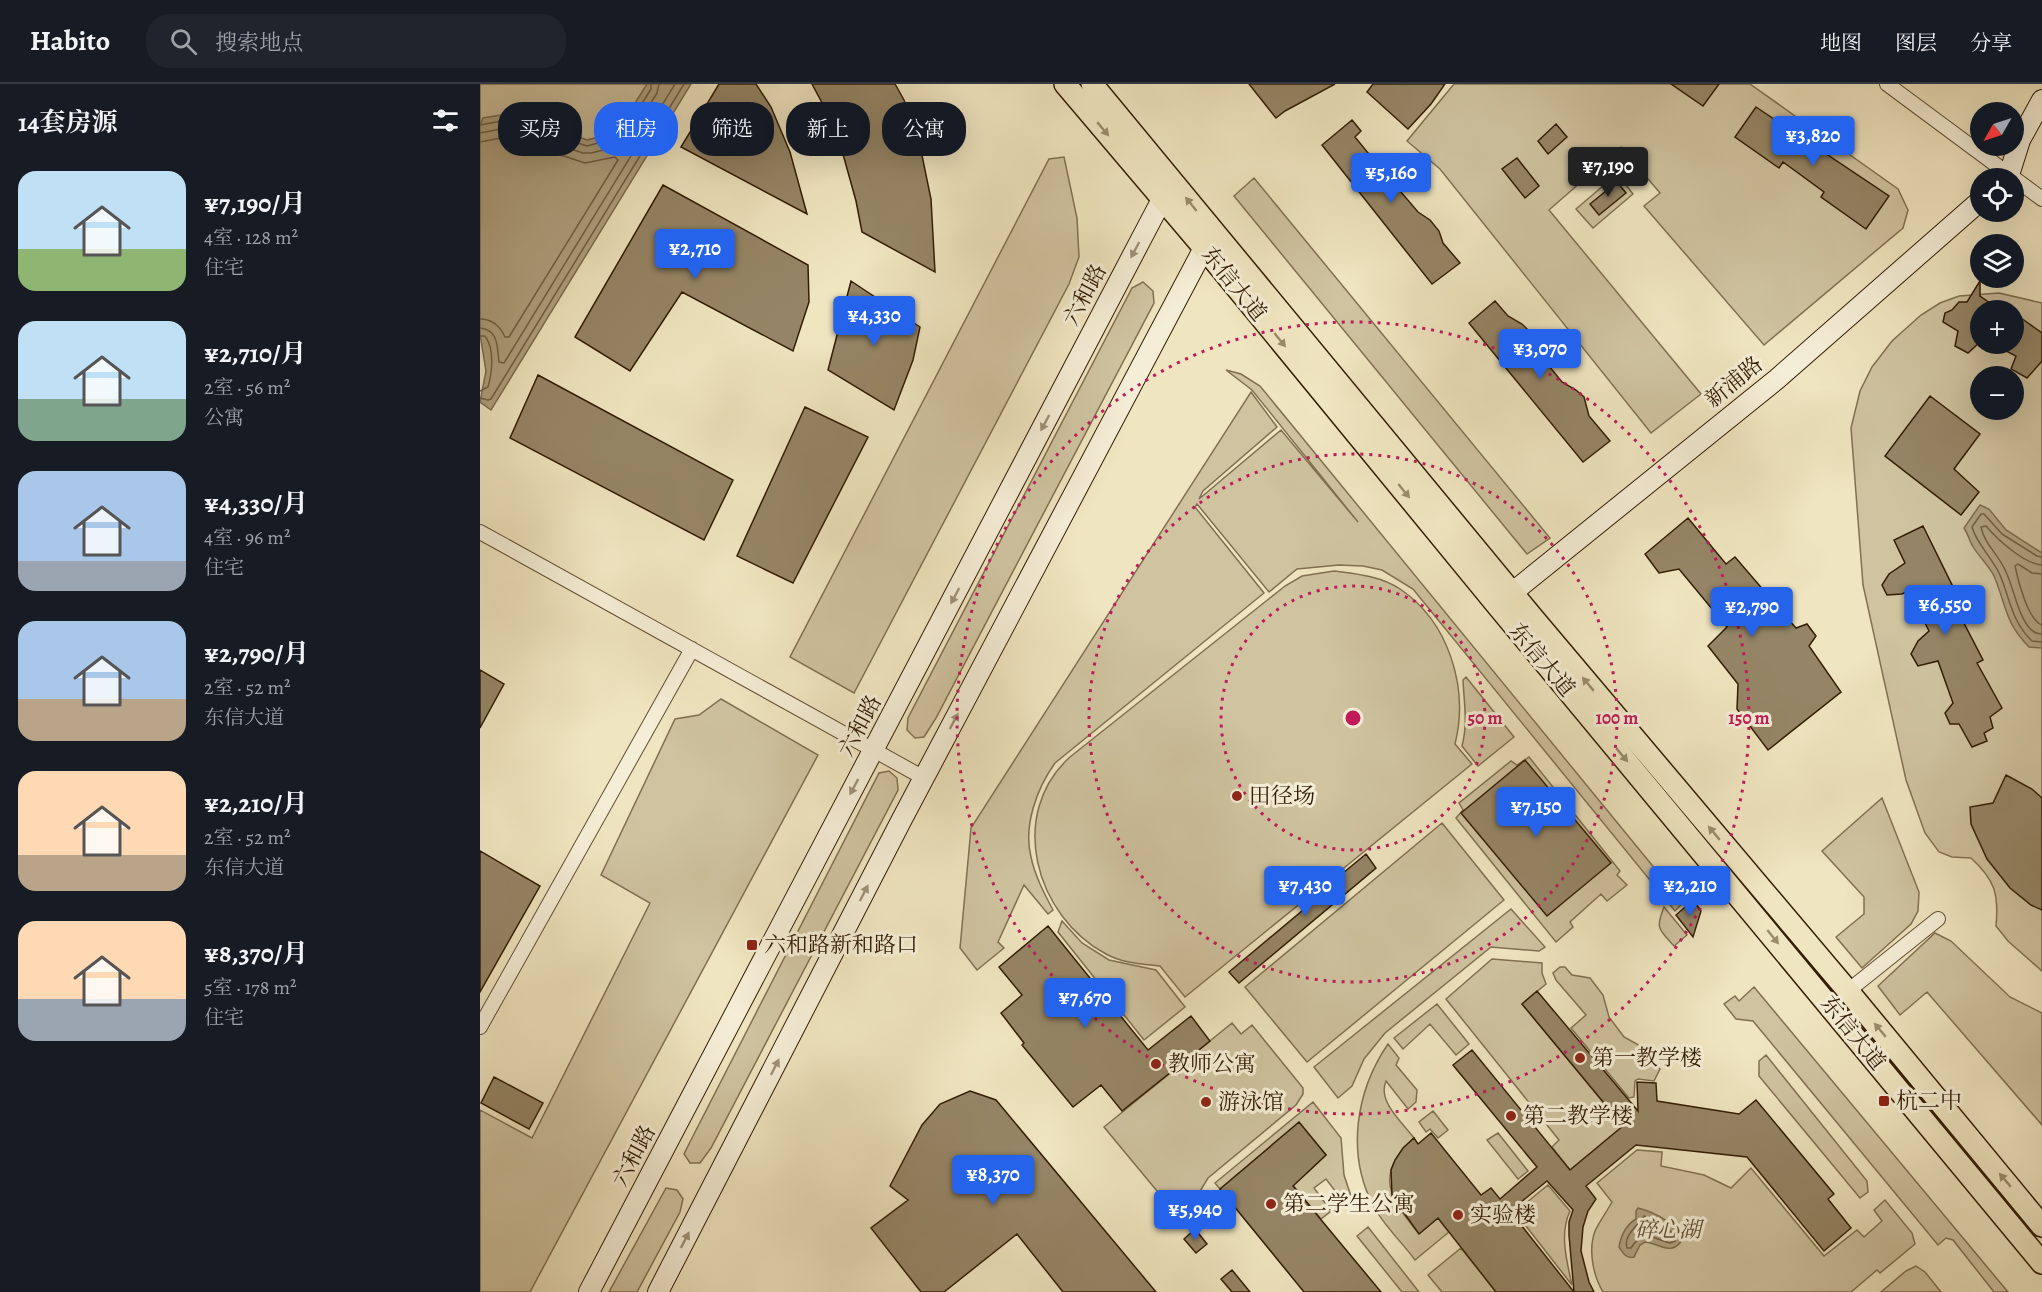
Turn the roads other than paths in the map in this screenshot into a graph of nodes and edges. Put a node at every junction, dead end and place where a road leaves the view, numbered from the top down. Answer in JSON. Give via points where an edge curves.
{"nodes":[{"id":1,"x":1065,"y":84,"type":"edge"},
{"id":2,"x":1092,"y":84,"type":"edge"},
{"id":3,"x":1887,"y":84,"type":"edge"},
{"id":4,"x":2042,"y":100,"type":"edge"},
{"id":5,"x":1995,"y":168,"type":"edge"},
{"id":6,"x":2010,"y":168,"type":"edge"},
{"id":7,"x":2024,"y":188,"type":"edge"},
{"id":8,"x":1167,"y":190,"type":"junction"},
{"id":9,"x":2042,"y":199,"type":"edge"},
{"id":10,"x":1970,"y":210,"type":"edge"},
{"id":11,"x":1207,"y":238,"type":"junction"},
{"id":12,"x":480,"y":532,"type":"edge"},
{"id":13,"x":1512,"y":592,"type":"junction"},
{"id":14,"x":692,"y":649,"type":"junction"},
{"id":15,"x":874,"y":750,"type":"junction"},
{"id":16,"x":924,"y":778,"type":"junction"},
{"id":17,"x":1938,"y":919,"type":"dead end"},
{"id":18,"x":1848,"y":991,"type":"junction"},
{"id":19,"x":480,"y":1028,"type":"edge"},
{"id":20,"x":2042,"y":1226,"type":"edge"},
{"id":21,"x":2042,"y":1263,"type":"edge"},
{"id":22,"x":589,"y":1292,"type":"edge"},
{"id":23,"x":658,"y":1292,"type":"edge"}],
"edges":[{"from":1,"to":8,"type":"main road","name":"东信大道","one_way":true},
{"from":2,"to":8,"type":"main road","name":"东信大道"},
{"from":3,"to":5,"type":"street"},
{"from":4,"to":6,"type":"main road"},
{"from":7,"to":9,"type":"street"},
{"from":8,"to":11,"type":"main road","name":"东信大道"},
{"from":8,"to":15,"type":"main road","name":"六和路","one_way":true},
{"from":10,"to":13,"type":"main road","name":"新浦路","via":[[1777,379]]},
{"from":11,"to":13,"type":"main road","name":"东信大道"},
{"from":16,"to":11,"type":"main road","one_way":true},
{"from":11,"to":21,"type":"main road","name":"东信大道","one_way":true,"via":[[1481,586]]},
{"from":12,"to":14,"type":"street"},
{"from":18,"to":13,"type":"main road","name":"东信大道","one_way":true},
{"from":14,"to":15,"type":"street"},
{"from":14,"to":19,"type":"street"},
{"from":15,"to":16,"type":"street"},
{"from":15,"to":22,"type":"main road","name":"六和路","one_way":true},
{"from":23,"to":16,"type":"main road","one_way":true},
{"from":17,"to":18,"type":"street"},
{"from":20,"to":18,"type":"main road","name":"东信大道","one_way":true}]}
